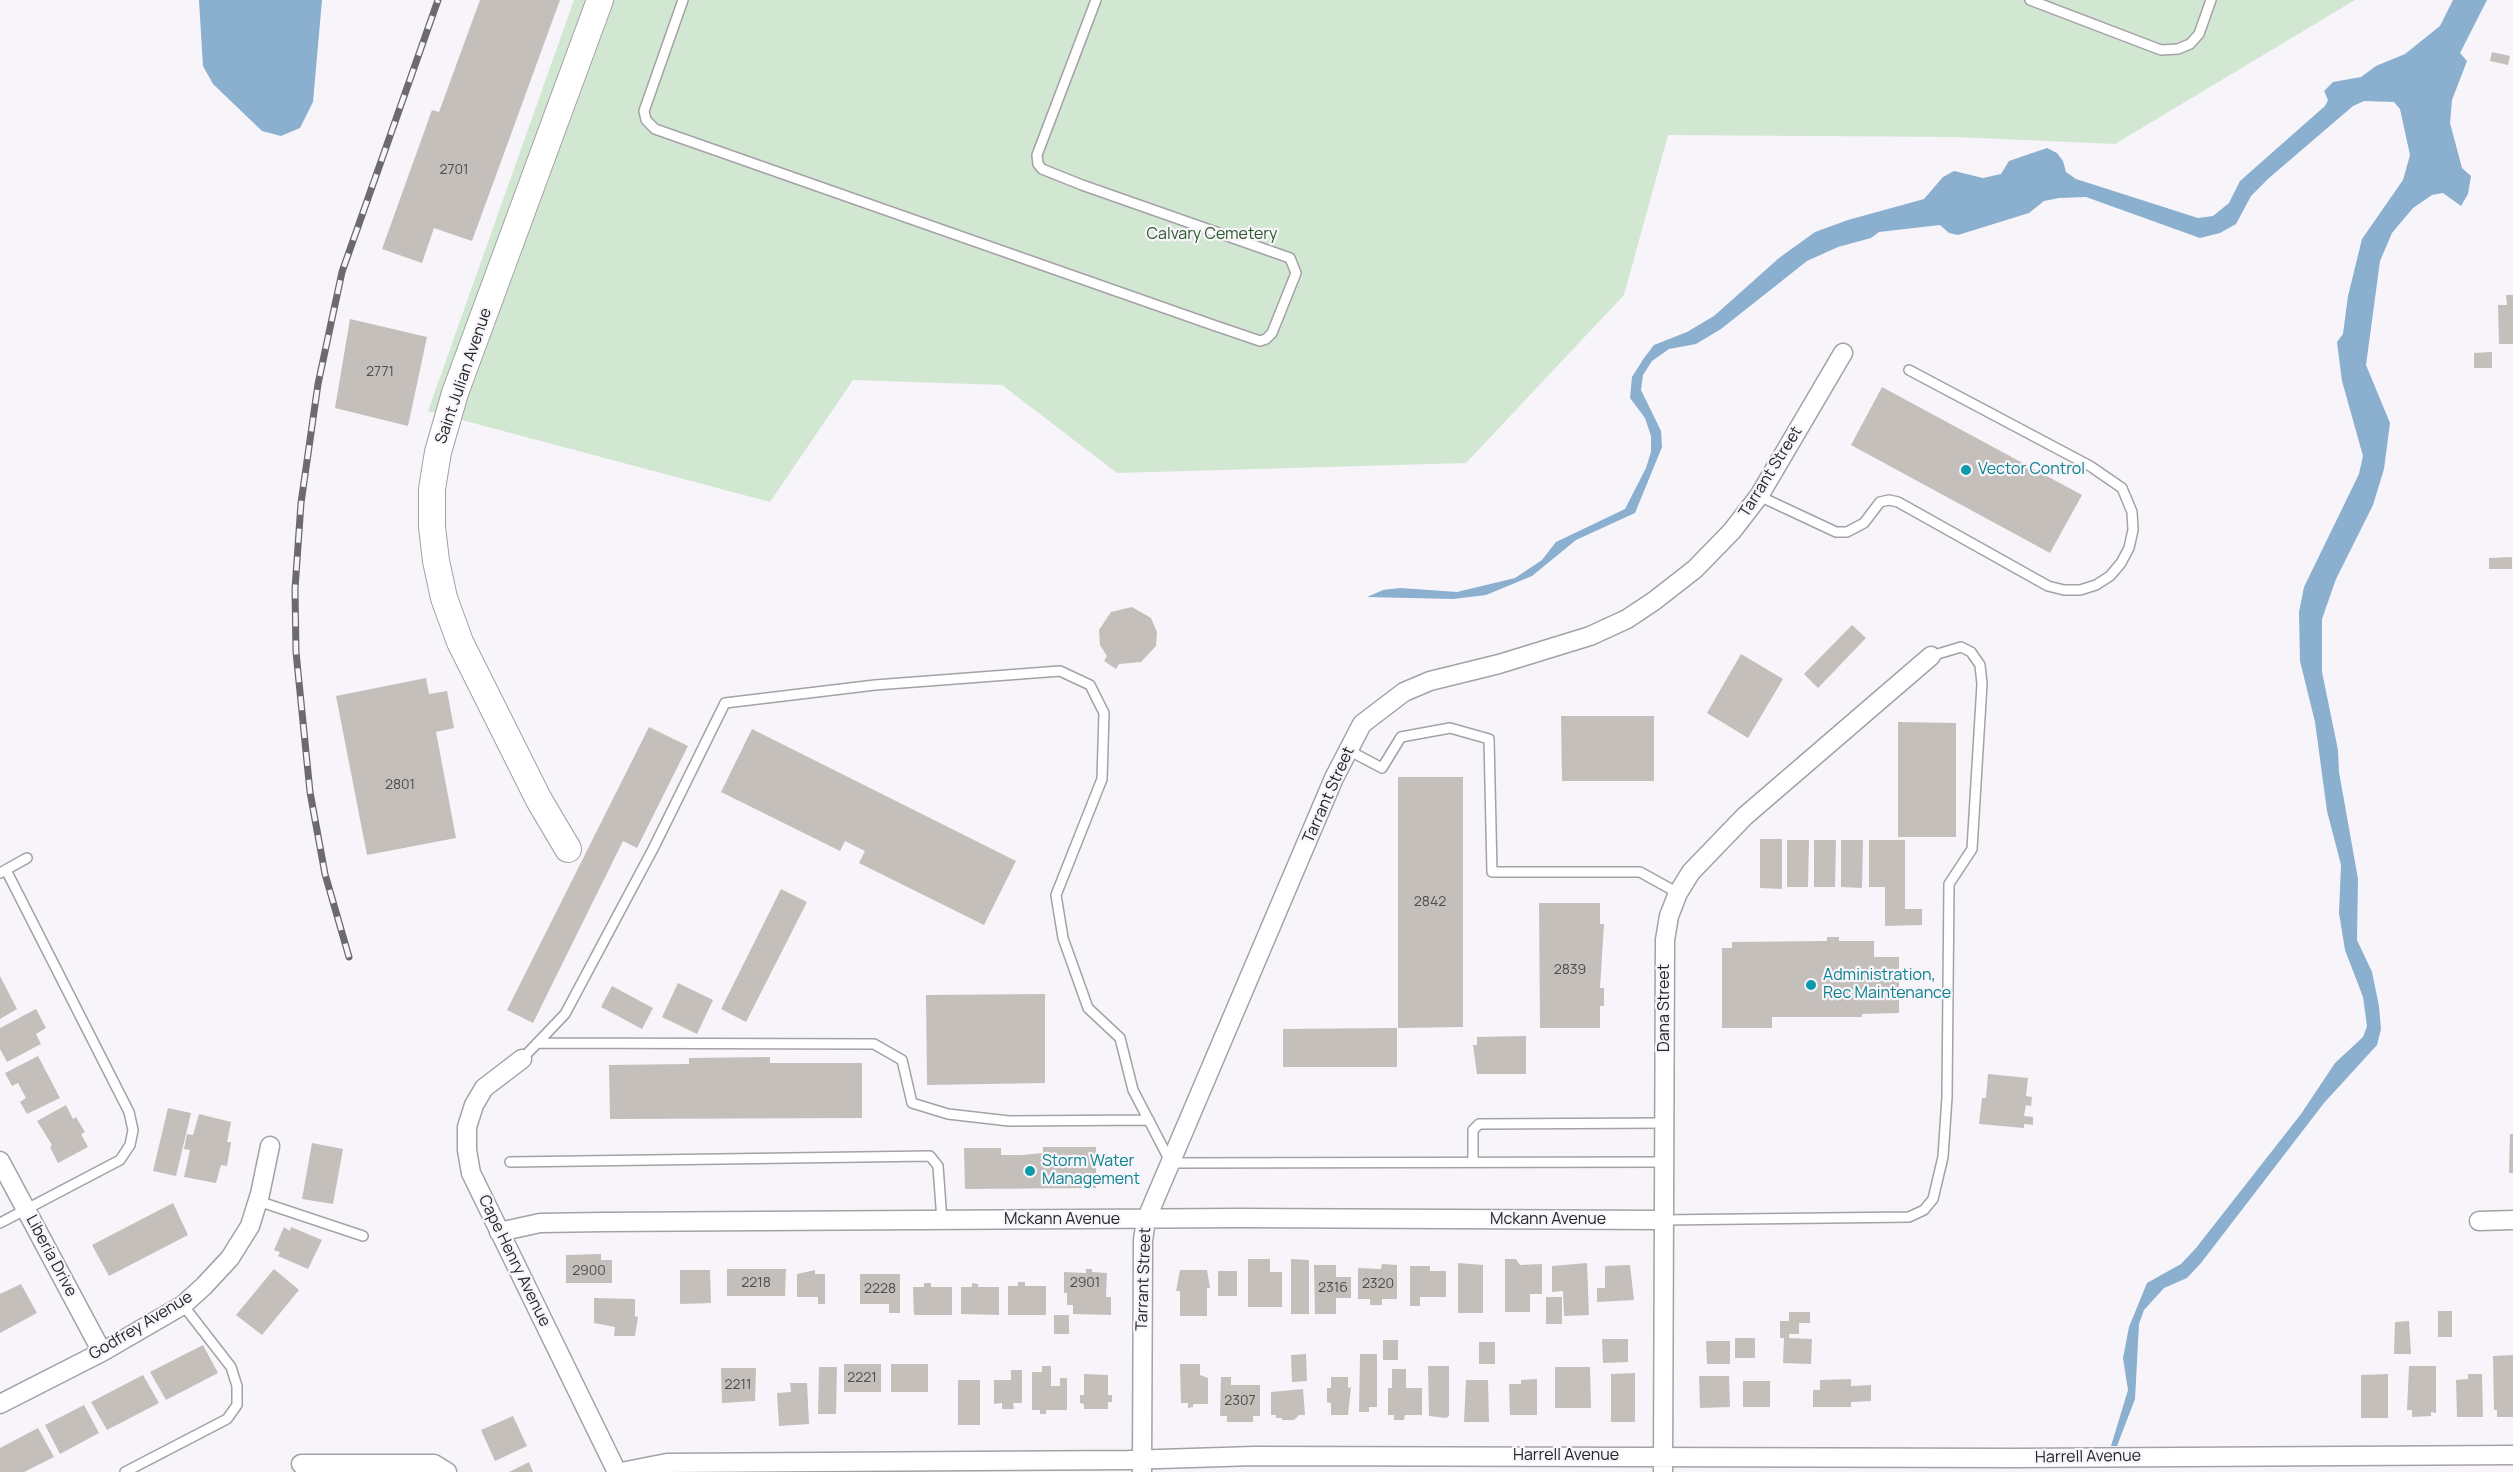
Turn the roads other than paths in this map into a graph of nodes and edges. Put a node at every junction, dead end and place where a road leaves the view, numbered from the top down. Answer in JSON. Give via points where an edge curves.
{"nodes":[{"id":1,"x":600,"y":0,"type":"edge"},
{"id":2,"x":683,"y":0,"type":"edge"},
{"id":3,"x":1096,"y":0,"type":"edge"},
{"id":4,"x":2030,"y":0,"type":"edge"},
{"id":5,"x":2211,"y":0,"type":"edge"},
{"id":6,"x":1843,"y":352,"type":"dead end"},
{"id":7,"x":1909,"y":370,"type":"dead end"},
{"id":8,"x":1759,"y":496,"type":"junction"},
{"id":9,"x":1931,"y":656,"type":"joint"},
{"id":10,"x":1348,"y":750,"type":"junction"},
{"id":11,"x":568,"y":849,"type":"dead end"},
{"id":12,"x":27,"y":858,"type":"dead end"},
{"id":13,"x":3,"y":871,"type":"edge"},
{"id":14,"x":1678,"y":893,"type":"junction"},
{"id":15,"x":537,"y":1043,"type":"junction"},
{"id":16,"x":522,"y":1059,"type":"joint"},
{"id":17,"x":1149,"y":1120,"type":"junction"},
{"id":18,"x":1664,"y":1123,"type":"junction"},
{"id":19,"x":270,"y":1146,"type":"dead end"},
{"id":20,"x":0,"y":1161,"type":"edge"},
{"id":21,"x":510,"y":1162,"type":"dead end"},
{"id":22,"x":1473,"y":1162,"type":"junction"},
{"id":23,"x":1663,"y":1162,"type":"junction"},
{"id":24,"x":1171,"y":1163,"type":"junction"},
{"id":25,"x":258,"y":1201,"type":"junction"},
{"id":26,"x":26,"y":1210,"type":"junction"},
{"id":27,"x":1146,"y":1220,"type":"junction"},
{"id":28,"x":1662,"y":1220,"type":"junction"},
{"id":29,"x":2513,"y":1220,"type":"edge"},
{"id":30,"x":942,"y":1221,"type":"junction"},
{"id":31,"x":2479,"y":1221,"type":"dead end"},
{"id":32,"x":0,"y":1223,"type":"edge"},
{"id":33,"x":499,"y":1232,"type":"junction"},
{"id":34,"x":363,"y":1236,"type":"dead end"},
{"id":35,"x":183,"y":1305,"type":"junction"},
{"id":36,"x":102,"y":1352,"type":"junction"},
{"id":37,"x":0,"y":1404,"type":"edge"},
{"id":38,"x":2513,"y":1455,"type":"edge"},
{"id":39,"x":2273,"y":1463,"type":"edge"},
{"id":40,"x":301,"y":1464,"type":"dead end"},
{"id":41,"x":1663,"y":1464,"type":"edge"},
{"id":42,"x":1142,"y":1466,"type":"edge"},
{"id":43,"x":125,"y":1472,"type":"edge"},
{"id":44,"x":447,"y":1472,"type":"edge"},
{"id":45,"x":619,"y":1472,"type":"edge"}],
"edges":[{"from":1,"to":11,"type":"street","name":"Saint Julian Avenue","via":[[455,393],[432,489],[436,561],[460,642],[539,800]]},
{"from":2,"to":3,"type":"lane","via":[[644,111],[655,129],[1213,325],[1260,341],[1266,339],[1296,273],[1290,258],[1082,185],[1038,164],[1037,155]]},
{"from":4,"to":5,"type":"lane","via":[[2161,50],[2178,50],[2190,44],[2199,34]]},
{"from":6,"to":8,"type":"street","name":"Tarrant Street"},
{"from":7,"to":8,"type":"lane","via":[[2091,466],[2122,488],[2132,512],[2133,530],[2121,563],[2110,576],[2080,590],[2048,586],[1898,502],[1880,502],[1864,523],[1847,532],[1836,532]]},
{"from":8,"to":10,"type":"street","name":"Tarrant Street","via":[[1695,569],[1627,619],[1590,636],[1430,681],[1404,692],[1362,724]]},
{"from":9,"to":14,"type":"street","name":"Dana Street","via":[[1745,816],[1691,873]]},
{"from":9,"to":28,"type":"lane","via":[[1961,647],[1971,652],[1980,665],[1982,684],[1972,849],[1949,884],[1947,1097],[1943,1157],[1933,1199],[1924,1210],[1909,1217]]},
{"from":10,"to":14,"type":"lane","via":[[1382,768],[1401,737],[1450,728],[1489,739],[1492,872],[1640,872]]},
{"from":10,"to":24,"type":"street","name":"Tarrant Street"},
{"from":12,"to":13,"type":"lane"},
{"from":13,"to":26,"type":"lane","via":[[129,1112],[133,1130],[130,1145],[120,1160]]},
{"from":14,"to":18,"type":"street","name":"Dana Street","via":[[1665,940]]},
{"from":15,"to":16,"type":"lane"},
{"from":15,"to":17,"type":"lane","via":[[874,1044],[902,1060],[912,1103],[948,1114],[1009,1121]]},
{"from":15,"to":17,"type":"lane","via":[[565,1014],[725,704],[876,685],[1060,671],[1090,685],[1104,713],[1102,778],[1056,895],[1064,938],[1088,1008],[1120,1038],[1133,1090]]},
{"from":16,"to":33,"type":"street","name":"Cape Henry Avenue","via":[[484,1088],[467,1127],[471,1173]]},
{"from":17,"to":24,"type":"lane"},
{"from":18,"to":22,"type":"lane","via":[[1479,1124],[1473,1130]]},
{"from":18,"to":23,"type":"street","name":"Dana Street"},
{"from":19,"to":25,"type":"street","name":"Godfrey Avenue"},
{"from":20,"to":26,"type":"street","name":"Liberia Drive"},
{"from":21,"to":30,"type":"lane","via":[[930,1156],[938,1166]]},
{"from":22,"to":23,"type":"lane"},
{"from":22,"to":24,"type":"lane"},
{"from":23,"to":28,"type":"street","name":"Dana Street"},
{"from":24,"to":27,"type":"street","name":"Tarrant Street"},
{"from":25,"to":34,"type":"lane"},
{"from":25,"to":35,"type":"street","name":"Godfrey Avenue","via":[[250,1226],[230,1258]]},
{"from":26,"to":32,"type":"lane"},
{"from":26,"to":36,"type":"street","name":"Liberia Drive"},
{"from":27,"to":28,"type":"street","name":"Mckann Avenue"},
{"from":27,"to":30,"type":"street","name":"Mckann Avenue"},
{"from":27,"to":42,"type":"street","name":"Tarrant Street"},
{"from":28,"to":41,"type":"street","name":"Dana Street"},
{"from":29,"to":31,"type":"street"},
{"from":30,"to":33,"type":"street","name":"Mckann Avenue","via":[[540,1223]]},
{"from":33,"to":45,"type":"street","name":"Cape Henry Avenue"},
{"from":35,"to":36,"type":"street","name":"Godfrey Avenue"},
{"from":35,"to":43,"type":"lane","via":[[231,1367],[237,1405],[227,1419]]},
{"from":36,"to":37,"type":"street","name":"Godfrey Avenue"},
{"from":38,"to":39,"type":"street","name":"Harrell Avenue"},
{"from":39,"to":41,"type":"street","name":"Harrell Avenue","via":[[2015,1458]]},
{"from":40,"to":44,"type":"street","via":[[434,1464]]},
{"from":41,"to":42,"type":"street","name":"Harrell Avenue","via":[[1409,1455]]},
{"from":42,"to":45,"type":"street","name":"Harrell Avenue","via":[[667,1463]]}]}
